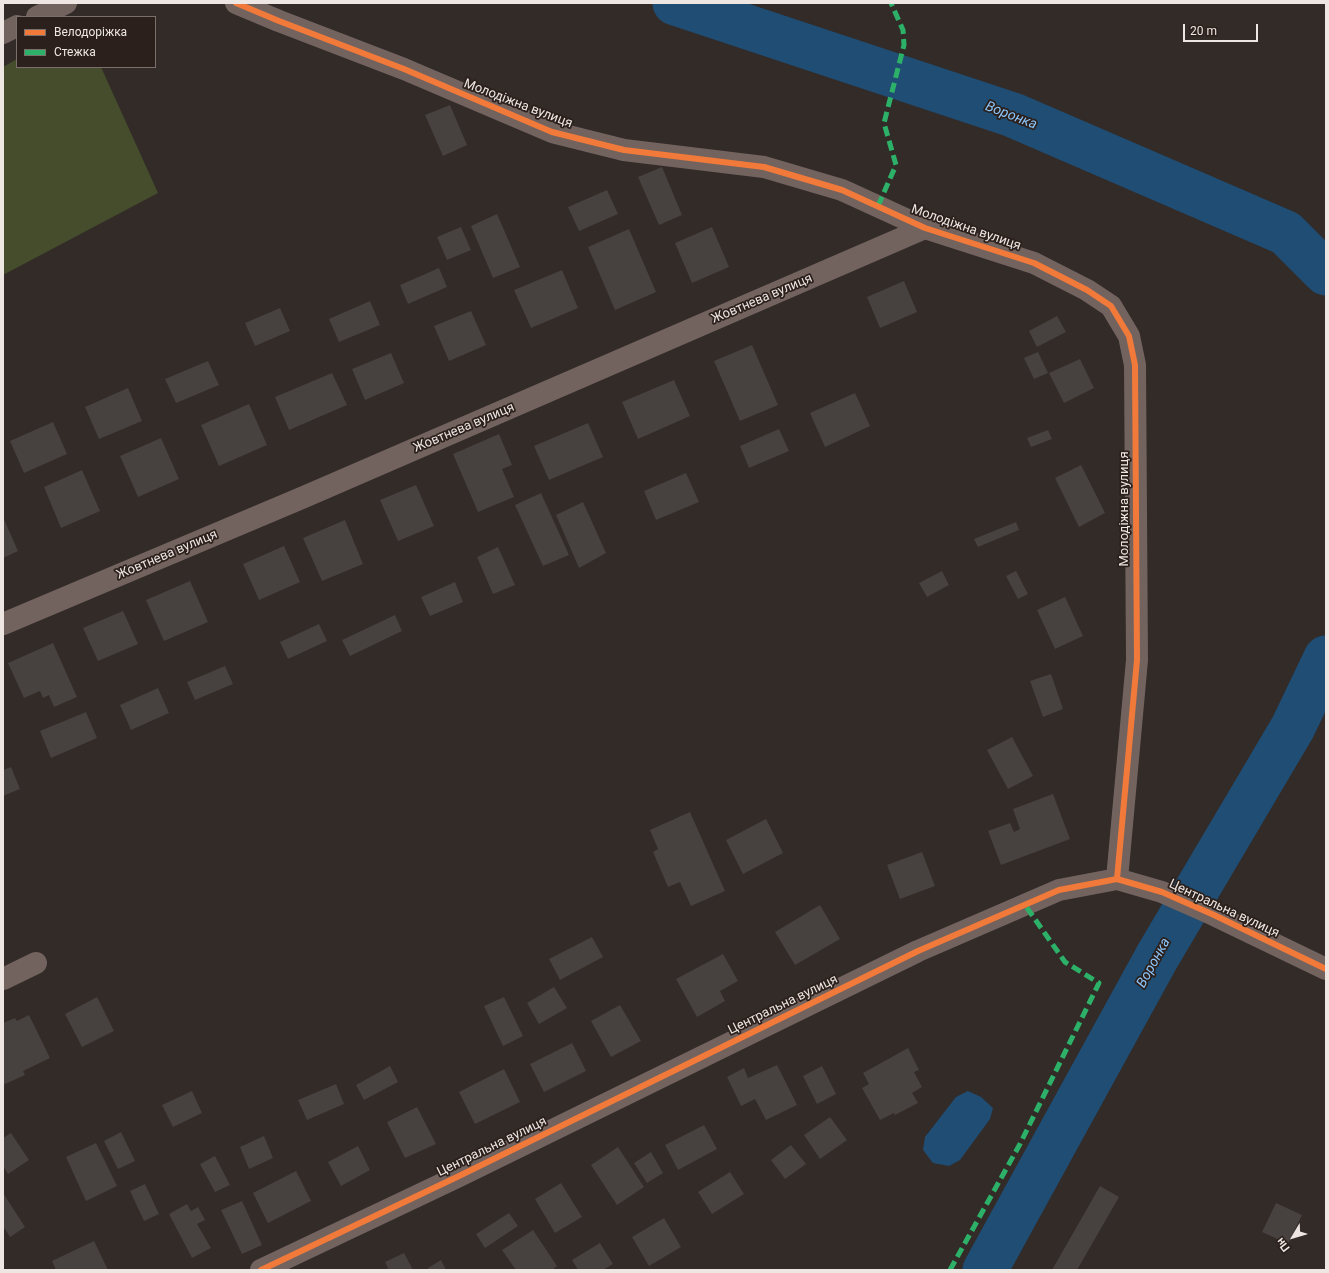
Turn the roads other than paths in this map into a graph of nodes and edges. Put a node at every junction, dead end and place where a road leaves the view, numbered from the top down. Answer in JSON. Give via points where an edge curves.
{"nodes":[{"id":1,"x":66,"y":3,"type":"edge"},
{"id":2,"x":236,"y":3,"type":"edge"},
{"id":3,"x":39,"y":16,"type":"edge"},
{"id":4,"x":16,"y":26,"type":"edge"},
{"id":5,"x":3,"y":33,"type":"edge"},
{"id":6,"x":925,"y":228,"type":"junction"},
{"id":7,"x":3,"y":624,"type":"edge"},
{"id":8,"x":1117,"y":879,"type":"junction"},
{"id":9,"x":36,"y":963,"type":"dead end"},
{"id":10,"x":1326,"y":969,"type":"edge"},
{"id":11,"x":3,"y":979,"type":"edge"},
{"id":12,"x":261,"y":1270,"type":"edge"}],
"edges":[{"from":1,"to":3,"type":"street"},
{"from":2,"to":6,"type":"street","name":"Молодіжна вулиця","via":[[404,69],[552,132],[624,150],[764,167],[842,190]]},
{"from":4,"to":5,"type":"street"},
{"from":6,"to":7,"type":"street","name":"Жовтнева вулиця","via":[[304,497]]},
{"from":6,"to":8,"type":"street","name":"Молодіжна вулиця","via":[[1034,262],[1087,290],[1111,306],[1129,336],[1135,366],[1137,660]]},
{"from":8,"to":10,"type":"street","name":"Центральна вулиця","via":[[1162,892]]},
{"from":8,"to":12,"type":"street","name":"Центральна вулиця","via":[[1059,890],[918,951]]},
{"from":9,"to":11,"type":"street"}]}
